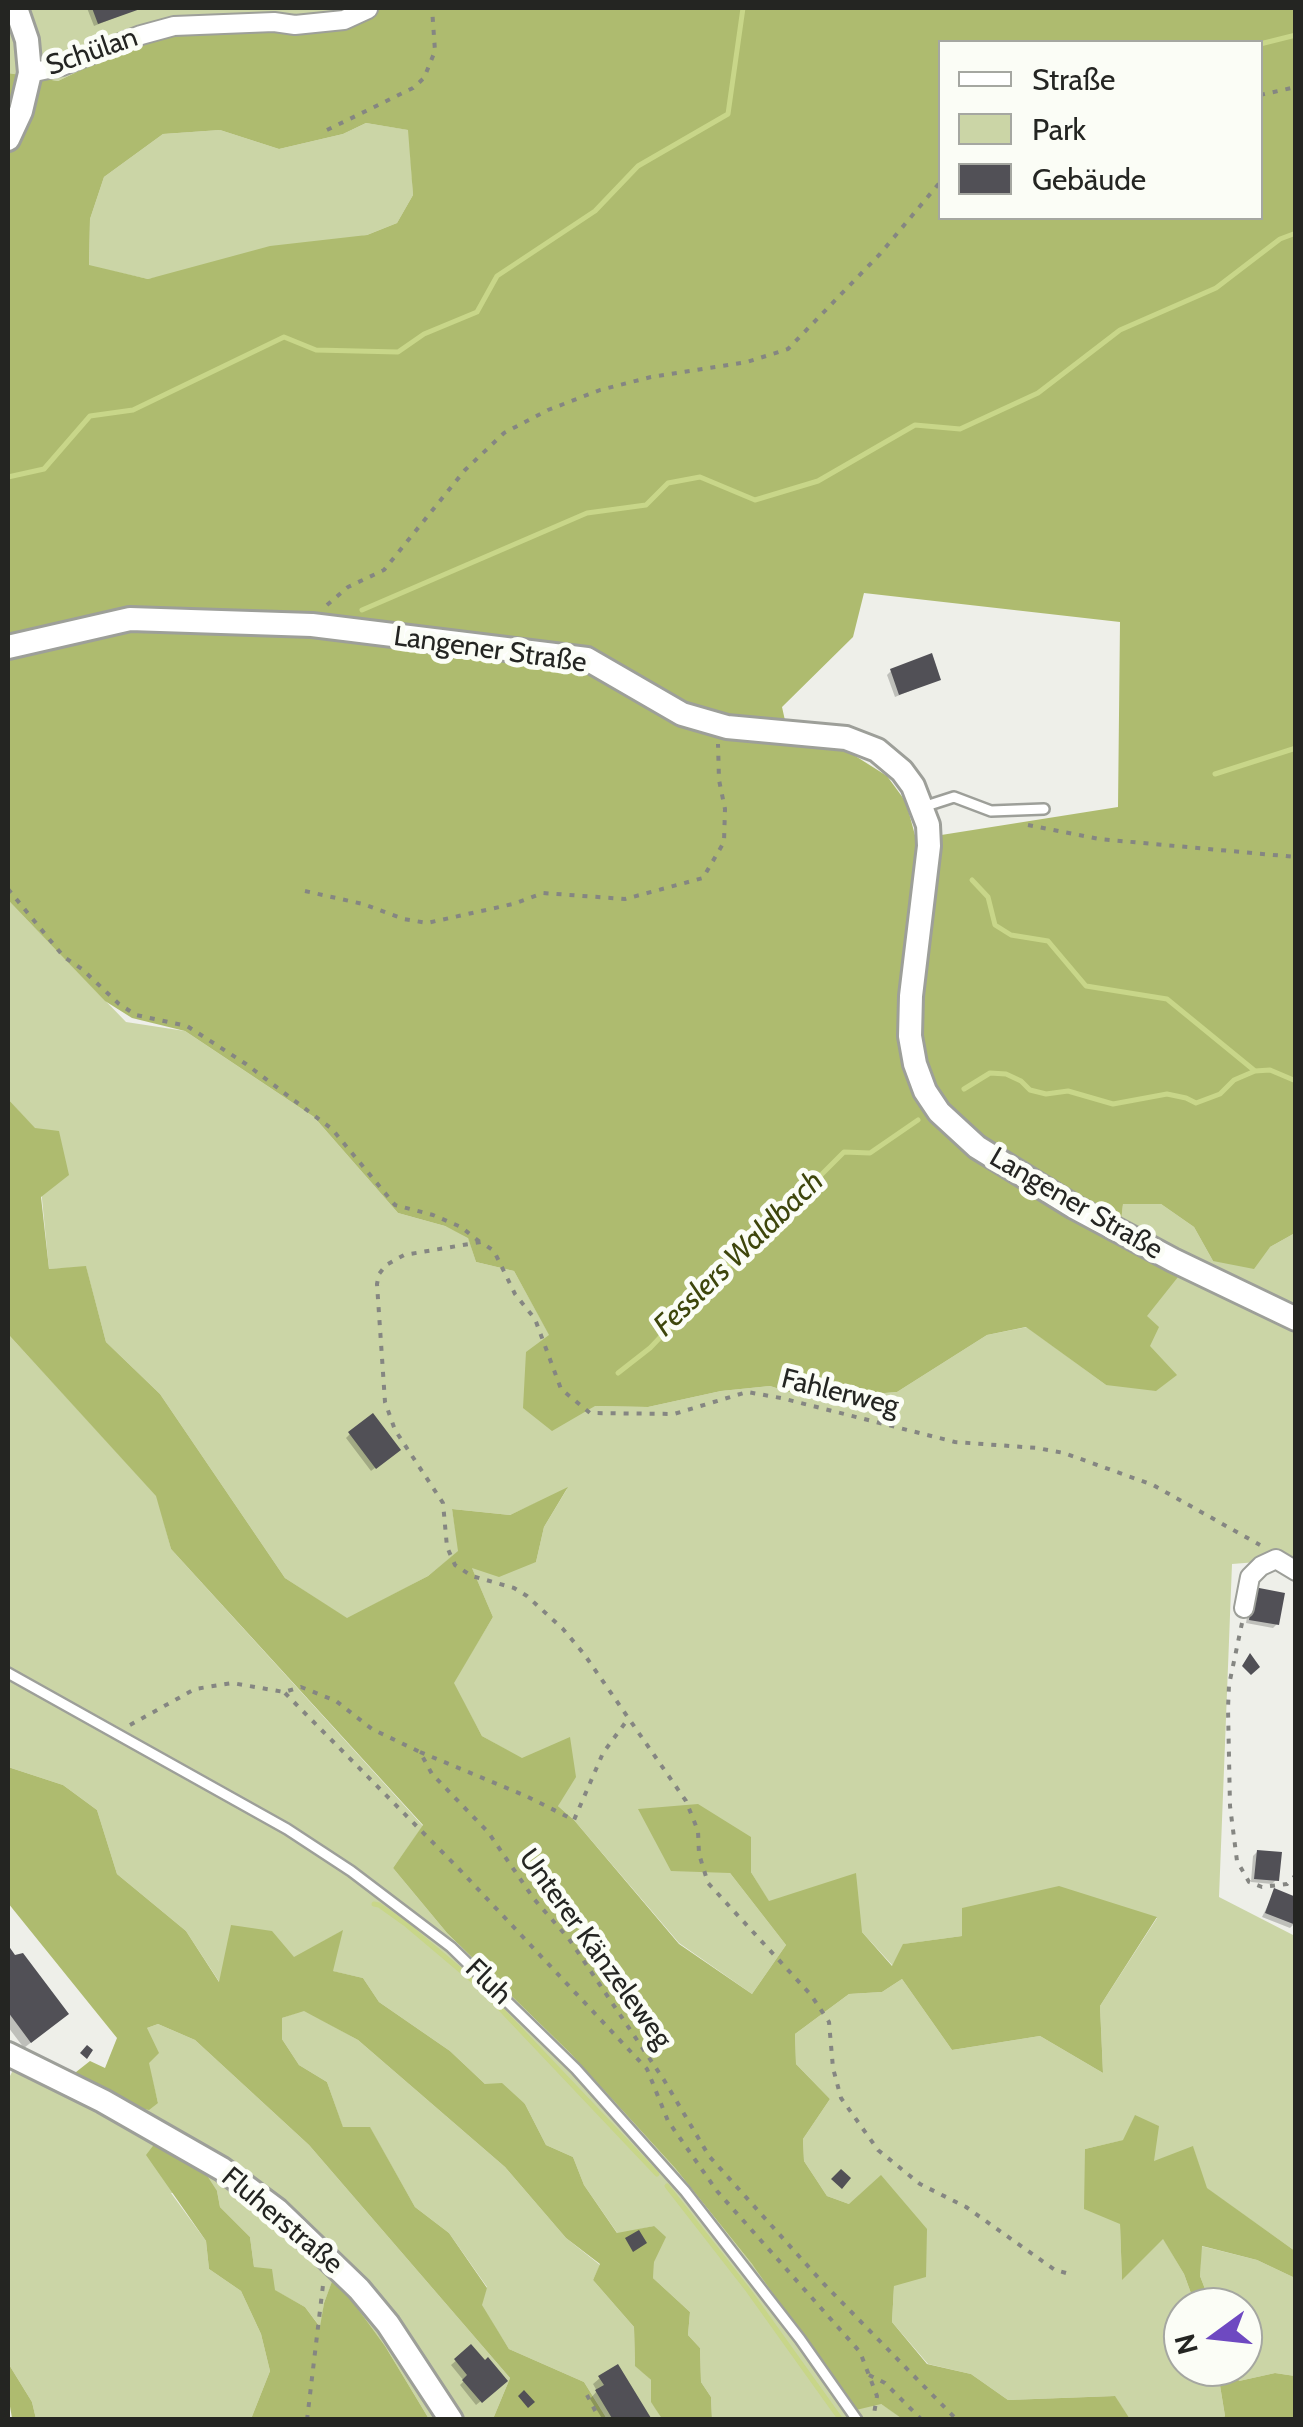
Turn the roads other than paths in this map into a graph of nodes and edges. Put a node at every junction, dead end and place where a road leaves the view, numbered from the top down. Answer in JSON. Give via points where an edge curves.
{"nodes":[{"id":1,"x":16,"y":8,"type":"edge"},
{"id":2,"x":368,"y":9,"type":"edge"},
{"id":3,"x":274,"y":15,"type":"edge"},
{"id":4,"x":17,"y":42,"type":"edge"},
{"id":5,"x":30,"y":74,"type":"junction"},
{"id":6,"x":8,"y":140,"type":"edge"},
{"id":7,"x":8,"y":647,"type":"edge"},
{"id":8,"x":923,"y":807,"type":"junction"},
{"id":9,"x":1044,"y":809,"type":"dead end"},
{"id":10,"x":1296,"y":1319,"type":"edge"},
{"id":11,"x":1296,"y":1571,"type":"edge"},
{"id":12,"x":1244,"y":1608,"type":"road end"},
{"id":13,"x":8,"y":1673,"type":"edge"},
{"id":14,"x":8,"y":2054,"type":"edge"},
{"id":15,"x":451,"y":2420,"type":"edge"},
{"id":16,"x":857,"y":2420,"type":"edge"}],
"edges":[{"from":1,"to":4,"type":"main road"},
{"from":2,"to":3,"type":"street","name":"Schülan","via":[[344,20],[295,25]]},
{"from":3,"to":5,"type":"street","name":"Schülan","via":[[161,29]]},
{"from":4,"to":5,"type":"main road"},
{"from":5,"to":6,"type":"main road"},
{"from":7,"to":8,"type":"main road","name":"Langener Straße","via":[[130,619],[304,625],[587,659],[682,714],[727,727],[864,744],[902,771]]},
{"from":8,"to":9,"type":"lane","via":[[954,798],[992,810]]},
{"from":8,"to":10,"type":"main road","name":"Langener Straße","via":[[930,846],[910,1036],[915,1064],[939,1112],[977,1147],[1074,1207]]},
{"from":11,"to":12,"type":"street","via":[[1276,1559],[1261,1566],[1250,1577]]},
{"from":13,"to":16,"type":"lane","name":"Fluh","via":[[303,1840],[464,1959],[657,2158]]},
{"from":14,"to":15,"type":"main road","name":"Fluherstraße","via":[[222,2169],[278,2210],[388,2324]]}]}
